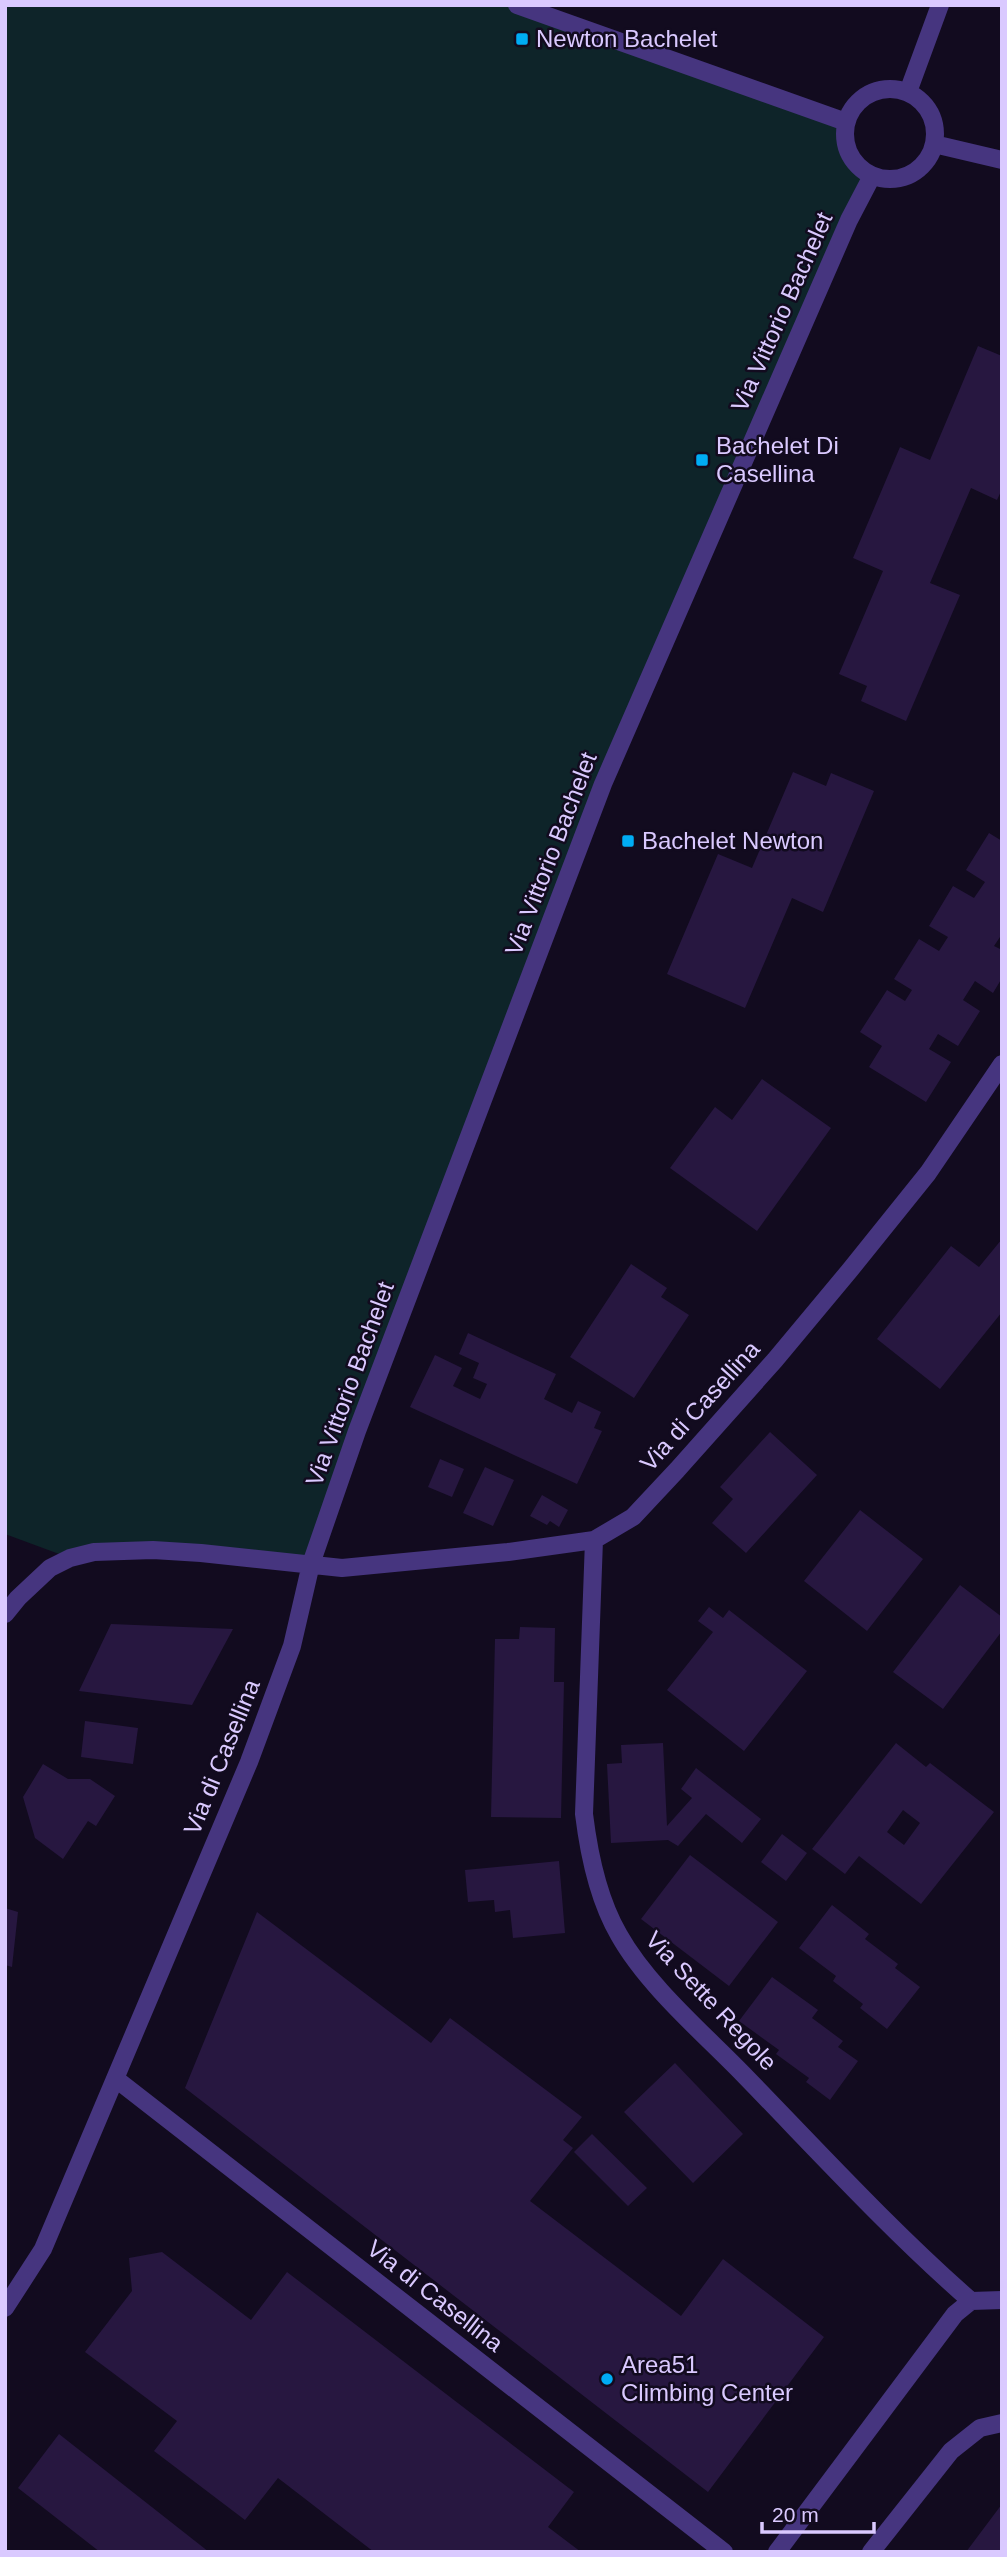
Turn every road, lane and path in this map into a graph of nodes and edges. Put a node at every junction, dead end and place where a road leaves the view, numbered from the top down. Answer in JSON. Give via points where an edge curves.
{"nodes":[{"id":1,"x":517,"y":5,"type":"edge"},
{"id":2,"x":940,"y":5,"type":"edge"},
{"id":3,"x":908,"y":92,"type":"junction"},
{"id":4,"x":846,"y":122,"type":"junction"},
{"id":5,"x":934,"y":144,"type":"junction"},
{"id":6,"x":1002,"y":160,"type":"edge"},
{"id":7,"x":872,"y":176,"type":"junction"},
{"id":8,"x":1002,"y":1063,"type":"edge"},
{"id":9,"x":594,"y":1540,"type":"junction"},
{"id":10,"x":311,"y":1564,"type":"junction"},
{"id":11,"x":5,"y":1614,"type":"edge"},
{"id":12,"x":116,"y":2079,"type":"junction"},
{"id":13,"x":1002,"y":2300,"type":"edge"},
{"id":14,"x":971,"y":2301,"type":"junction"},
{"id":15,"x":5,"y":2308,"type":"edge"},
{"id":16,"x":1002,"y":2423,"type":"edge"},
{"id":17,"x":724,"y":2552,"type":"edge"},
{"id":18,"x":777,"y":2552,"type":"edge"},
{"id":19,"x":871,"y":2552,"type":"edge"}],
"edges":[{"from":1,"to":4,"type":"street"},
{"from":2,"to":3,"type":"street"},
{"from":3,"to":4,"type":"street","via":[[893,88],[870,93],[858,102]]},
{"from":3,"to":5,"type":"street","via":[[931,113]]},
{"from":4,"to":7,"type":"street","via":[[849,154]]},
{"from":5,"to":6,"type":"street"},
{"from":5,"to":7,"type":"street","via":[[926,162],[911,174],[891,179]]},
{"from":7,"to":10,"type":"street","name":"Via Vittorio Bachelet","via":[[603,784],[357,1431]]},
{"from":8,"to":9,"type":"street","name":"Via di Casellina","via":[[928,1173],[775,1360],[633,1517]]},
{"from":9,"to":10,"type":"street","name":"Via di Casellina","via":[[342,1568]]},
{"from":9,"to":14,"type":"street","name":"Via Sette Regole","via":[[584,1814],[598,1885],[614,1925],[654,1982],[921,2256]]},
{"from":10,"to":11,"type":"street","name":"Via di Casellina","via":[[153,1550],[94,1552],[50,1568]]},
{"from":10,"to":12,"type":"street","name":"Via di Casellina","via":[[292,1646],[249,1762]]},
{"from":12,"to":15,"type":"street","name":"Via di Casellina","via":[[43,2249]]},
{"from":12,"to":17,"type":"street","name":"Via di Casellina"},
{"from":13,"to":14,"type":"street"},
{"from":14,"to":18,"type":"street","via":[[944,2326]]},
{"from":16,"to":19,"type":"street","via":[[979,2428],[951,2451]]}]}
